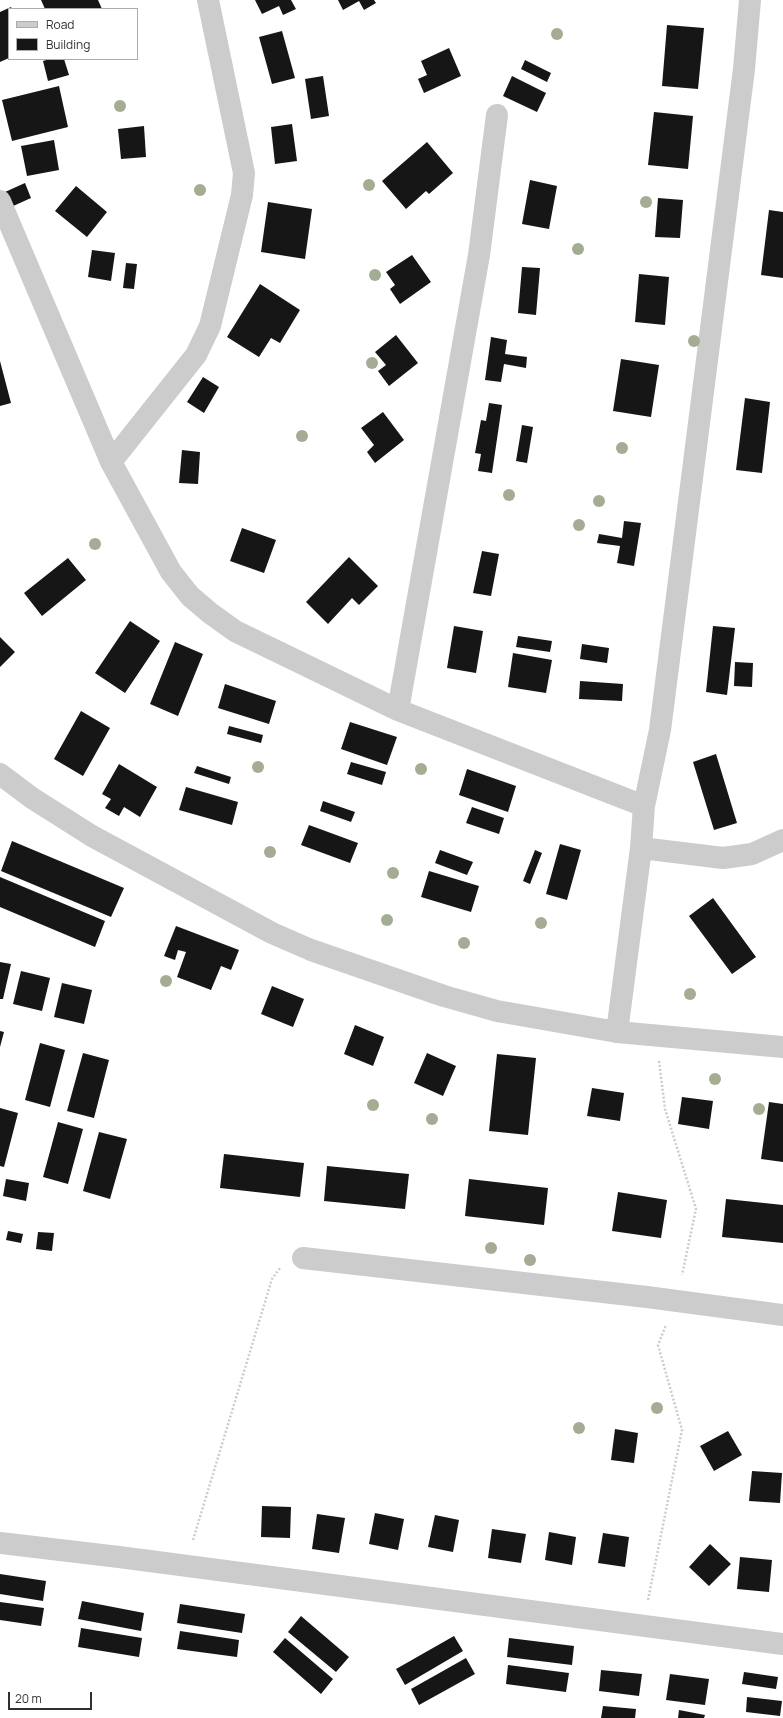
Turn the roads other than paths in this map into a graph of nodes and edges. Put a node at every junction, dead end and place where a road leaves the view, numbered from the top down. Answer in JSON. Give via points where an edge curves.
{"nodes":[{"id":1,"x":208,"y":0,"type":"edge"},
{"id":2,"x":750,"y":0,"type":"edge"},
{"id":3,"x":497,"y":115,"type":"dead end"},
{"id":4,"x":0,"y":201,"type":"edge"},
{"id":5,"x":111,"y":462,"type":"junction"},
{"id":6,"x":398,"y":710,"type":"junction"},
{"id":7,"x":0,"y":774,"type":"edge"},
{"id":8,"x":644,"y":806,"type":"junction"},
{"id":9,"x":783,"y":840,"type":"edge"},
{"id":10,"x":641,"y":848,"type":"junction"},
{"id":11,"x":617,"y":1032,"type":"junction"},
{"id":12,"x":783,"y":1047,"type":"edge"},
{"id":13,"x":303,"y":1258,"type":"road end"},
{"id":14,"x":783,"y":1315,"type":"edge"},
{"id":15,"x":0,"y":1543,"type":"edge"},
{"id":16,"x":783,"y":1644,"type":"edge"}],
"edges":[{"from":1,"to":5,"type":"street","via":[[244,173],[242,195],[219,296],[210,326],[199,349]]},
{"from":2,"to":8,"type":"street","via":[[744,69],[660,730]]},
{"from":3,"to":6,"type":"street","via":[[479,255]]},
{"from":4,"to":5,"type":"street"},
{"from":5,"to":6,"type":"street","via":[[171,572],[190,596],[235,631]]},
{"from":6,"to":8,"type":"street"},
{"from":7,"to":11,"type":"street","via":[[32,798],[92,836],[272,933],[305,947],[444,996],[497,1011]]},
{"from":8,"to":10,"type":"street"},
{"from":9,"to":10,"type":"street","via":[[752,854],[723,858]]},
{"from":10,"to":11,"type":"street"},
{"from":11,"to":12,"type":"street"},
{"from":13,"to":14,"type":"street"},
{"from":15,"to":16,"type":"street"}]}
